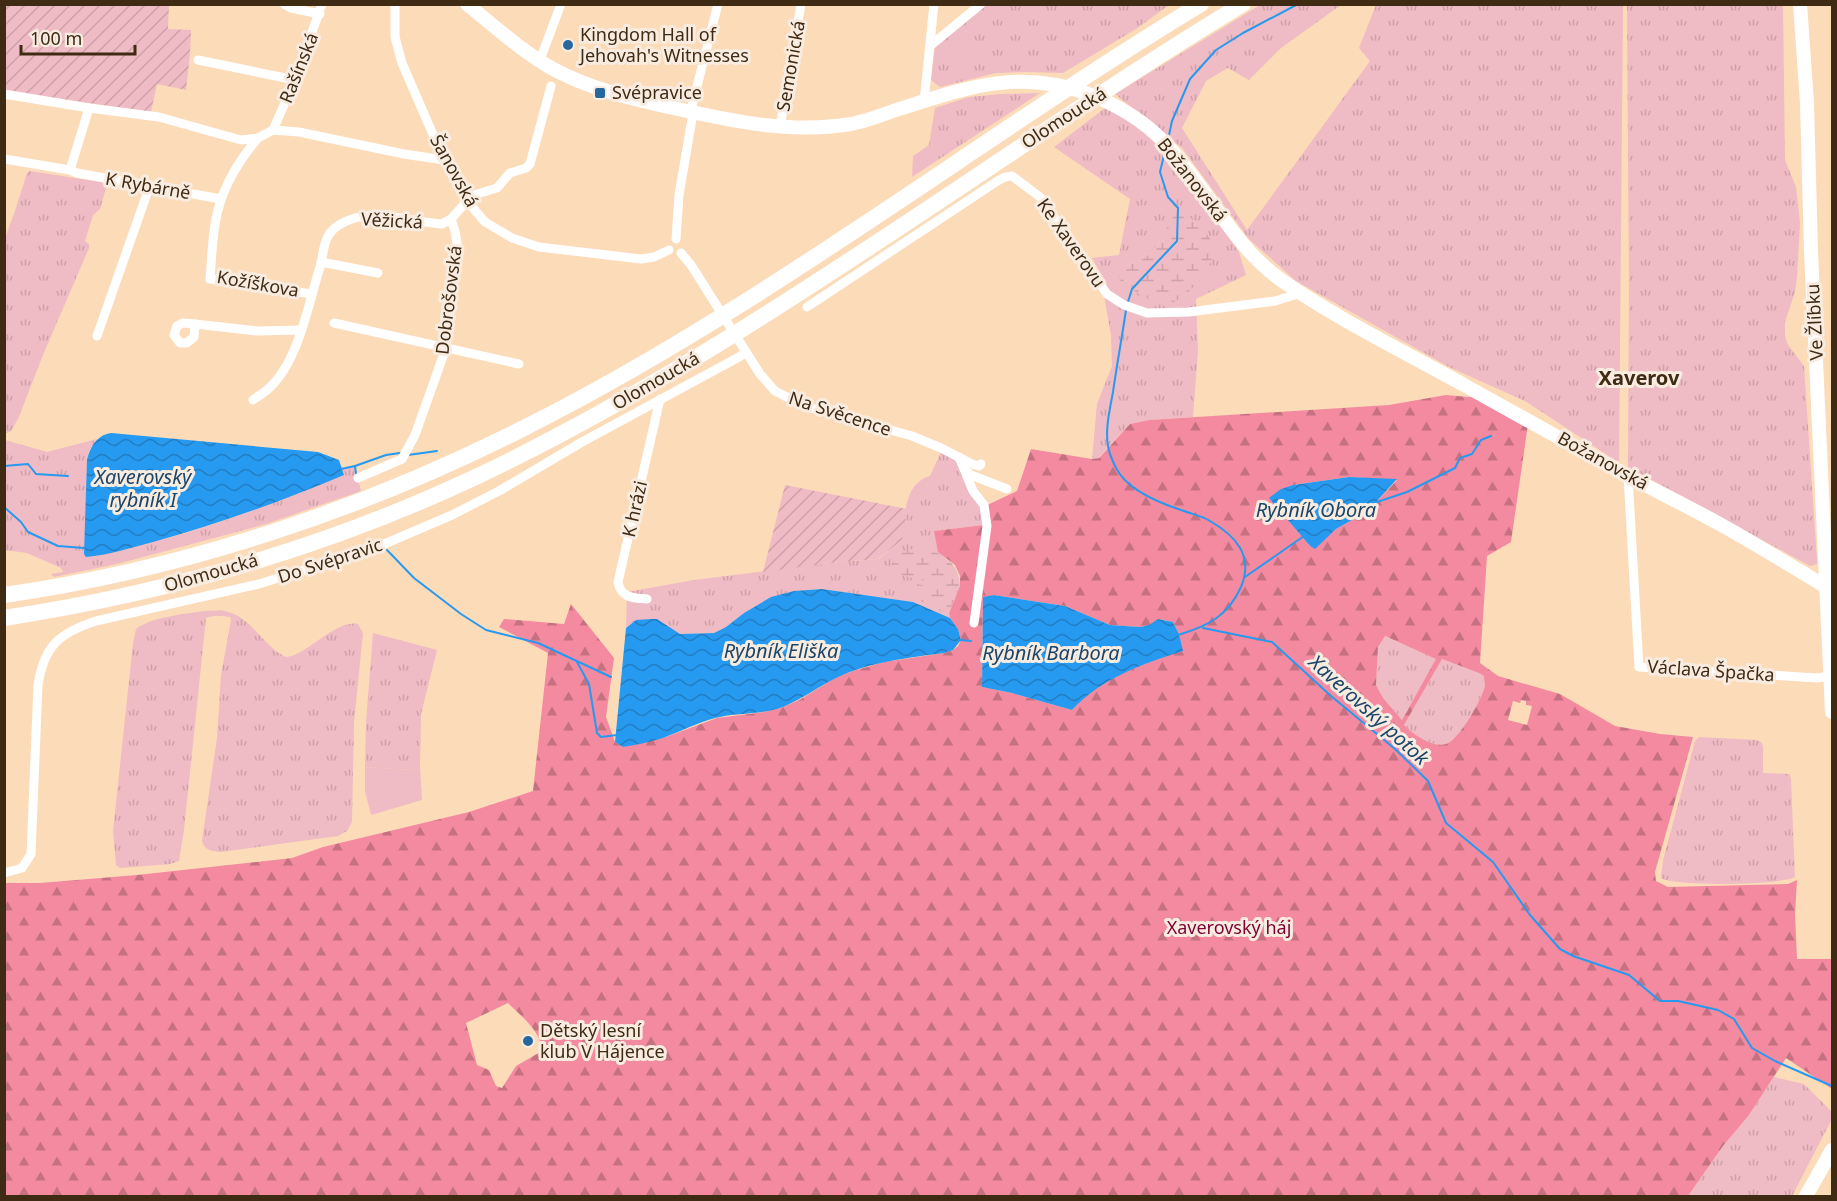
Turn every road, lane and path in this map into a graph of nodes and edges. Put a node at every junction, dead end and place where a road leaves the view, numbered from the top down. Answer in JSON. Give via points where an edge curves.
{"nodes":[{"id":1,"x":284,"y":4,"type":"edge"},
{"id":2,"x":395,"y":4,"type":"edge"},
{"id":3,"x":561,"y":4,"type":"edge"},
{"id":4,"x":718,"y":4,"type":"edge"},
{"id":5,"x":801,"y":4,"type":"edge"},
{"id":6,"x":934,"y":4,"type":"edge"},
{"id":7,"x":981,"y":4,"type":"edge"},
{"id":8,"x":1201,"y":4,"type":"edge"},
{"id":9,"x":1243,"y":4,"type":"edge"},
{"id":10,"x":1800,"y":4,"type":"edge"},
{"id":11,"x":473,"y":7,"type":"edge"},
{"id":12,"x":321,"y":9,"type":"edge"},
{"id":13,"x":930,"y":46,"type":"junction"},
{"id":14,"x":198,"y":60,"type":"dead end"},
{"id":15,"x":540,"y":60,"type":"junction"},
{"id":16,"x":295,"y":80,"type":"junction"},
{"id":17,"x":551,"y":86,"type":"dead end"},
{"id":18,"x":4,"y":94,"type":"edge"},
{"id":19,"x":924,"y":102,"type":"junction"},
{"id":20,"x":89,"y":108,"type":"junction"},
{"id":21,"x":692,"y":112,"type":"junction"},
{"id":22,"x":780,"y":127,"type":"junction"},
{"id":23,"x":273,"y":130,"type":"junction"},
{"id":24,"x":258,"y":138,"type":"junction"},
{"id":25,"x":4,"y":159,"type":"edge"},
{"id":26,"x":444,"y":159,"type":"junction"},
{"id":27,"x":70,"y":170,"type":"junction"},
{"id":28,"x":150,"y":186,"type":"junction"},
{"id":29,"x":222,"y":199,"type":"junction"},
{"id":30,"x":467,"y":201,"type":"junction"},
{"id":31,"x":451,"y":219,"type":"junction"},
{"id":32,"x":676,"y":239,"type":"junction"},
{"id":33,"x":669,"y":250,"type":"junction"},
{"id":34,"x":681,"y":253,"type":"junction"},
{"id":35,"x":321,"y":262,"type":"junction"},
{"id":36,"x":378,"y":273,"type":"dead end"},
{"id":37,"x":1301,"y":293,"type":"junction"},
{"id":38,"x":312,"y":294,"type":"junction"},
{"id":39,"x":807,"y":307,"type":"dead end"},
{"id":40,"x":334,"y":322,"type":"dead end"},
{"id":41,"x":195,"y":324,"type":"dead end"},
{"id":42,"x":301,"y":330,"type":"junction"},
{"id":43,"x":97,"y":336,"type":"dead end"},
{"id":44,"x":446,"y":348,"type":"junction"},
{"id":45,"x":743,"y":348,"type":"junction"},
{"id":46,"x":519,"y":364,"type":"dead end"},
{"id":47,"x":660,"y":399,"type":"junction"},
{"id":48,"x":253,"y":400,"type":"dead end"},
{"id":49,"x":959,"y":457,"type":"junction"},
{"id":50,"x":981,"y":464,"type":"dead end"},
{"id":51,"x":964,"y":469,"type":"junction"},
{"id":52,"x":1628,"y":476,"type":"junction"},
{"id":53,"x":358,"y":478,"type":"dead end"},
{"id":54,"x":1007,"y":489,"type":"dead end"},
{"id":55,"x":1826,"y":587,"type":"junction"},
{"id":56,"x":4,"y":596,"type":"edge"},
{"id":57,"x":647,"y":599,"type":"dead end"},
{"id":58,"x":4,"y":618,"type":"edge"},
{"id":59,"x":974,"y":623,"type":"dead end"},
{"id":60,"x":1830,"y":676,"type":"junction"},
{"id":61,"x":1833,"y":711,"type":"edge"},
{"id":62,"x":5,"y":873,"type":"edge"},
{"id":63,"x":1833,"y":1150,"type":"edge"},
{"id":64,"x":1806,"y":1197,"type":"edge"}],
"edges":[{"from":1,"to":12,"type":"street","via":[[291,8]]},
{"from":2,"to":26,"type":"street","name":"Šanovská","via":[[395,37],[400,54]]},
{"from":3,"to":15,"type":"street"},
{"from":4,"to":21,"type":"street"},
{"from":5,"to":22,"type":"street","name":"Semonická"},
{"from":6,"to":13,"type":"street"},
{"from":7,"to":13,"type":"street"},
{"from":8,"to":56,"type":"highway","name":"Olomoucká","via":[[759,293],[670,348],[523,429],[400,485],[248,540],[166,563]]},
{"from":9,"to":58,"type":"highway","name":"Olomoucká","via":[[702,354],[620,403],[478,476],[346,531],[255,562],[160,588]]},
{"from":10,"to":55,"type":"street","name":"Ve Žlíbku"},
{"from":11,"to":15,"type":"street","name":"Božanovská"},
{"from":12,"to":16,"type":"street","name":"Rašínská"},
{"from":13,"to":19,"type":"street"},
{"from":14,"to":16,"type":"street"},
{"from":15,"to":21,"type":"street","name":"Božanovská","via":[[610,92]]},
{"from":16,"to":23,"type":"street","name":"Rašínská"},
{"from":17,"to":30,"type":"street","via":[[530,164],[510,172],[497,188]]},
{"from":18,"to":20,"type":"street"},
{"from":19,"to":22,"type":"street","name":"Božanovská","via":[[854,124]]},
{"from":19,"to":37,"type":"street","name":"Božanovská","via":[[964,89],[1024,81],[1078,90],[1107,102],[1131,115],[1166,144],[1248,250]]},
{"from":20,"to":24,"type":"street","via":[[159,117],[241,140]]},
{"from":20,"to":27,"type":"street"},
{"from":21,"to":22,"type":"street","name":"Božanovská"},
{"from":21,"to":32,"type":"street"},
{"from":23,"to":24,"type":"street"},
{"from":23,"to":26,"type":"street"},
{"from":24,"to":29,"type":"street","via":[[241,158]]},
{"from":25,"to":27,"type":"street","name":"K Rybárně"},
{"from":26,"to":30,"type":"street","name":"Šanovská"},
{"from":27,"to":28,"type":"street","name":"K Rybárně"},
{"from":28,"to":29,"type":"street","name":"K Rybárně"},
{"from":28,"to":43,"type":"street"},
{"from":29,"to":38,"type":"street","name":"Kožíškova","via":[[210,279]]},
{"from":30,"to":31,"type":"street","name":"Dobrošovská"},
{"from":30,"to":33,"type":"street","name":"Šanovská","via":[[485,222],[512,238],[539,247],[641,259]]},
{"from":31,"to":35,"type":"street","name":"Věžická","via":[[442,224],[378,216],[348,220],[328,236]]},
{"from":31,"to":44,"type":"street","name":"Dobrošovská","via":[[457,243]]},
{"from":32,"to":33,"type":"street","via":[[670,242]]},
{"from":32,"to":34,"type":"street","name":"Na Svěcence","via":[[684,244]]},
{"from":33,"to":34,"type":"street","via":[[675,255]]},
{"from":34,"to":45,"type":"street","name":"Na Svěcence"},
{"from":35,"to":36,"type":"street"},
{"from":35,"to":38,"type":"street","name":"Věžická"},
{"from":37,"to":39,"type":"street","name":"Ke Xaverovu","via":[[1275,301],[1189,312],[1147,312],[1127,306],[1107,294],[1040,197],[1012,176],[999,180]]},
{"from":37,"to":52,"type":"street","name":"Božanovská"},
{"from":38,"to":42,"type":"street","name":"Věžická"},
{"from":40,"to":44,"type":"street"},
{"from":41,"to":42,"type":"street","via":[[257,331]]},
{"from":42,"to":48,"type":"street","name":"Věžická","via":[[280,375]]},
{"from":44,"to":46,"type":"street"},
{"from":44,"to":53,"type":"street","name":"Dobrošovská","via":[[415,435],[402,459]]},
{"from":45,"to":47,"type":"street","name":"Do Svépravic","via":[[739,357]]},
{"from":45,"to":49,"type":"street","name":"Na Svěcence","via":[[767,383],[794,402],[912,436]]},
{"from":47,"to":57,"type":"street","name":"K hrázi","via":[[618,582],[625,595]]},
{"from":47,"to":62,"type":"street","name":"Do Svépravic","via":[[462,510],[375,549],[259,584],[96,621],[59,638],[43,662],[38,685],[31,854],[22,868]]},
{"from":49,"to":50,"type":"street","name":"Na Svěcence","via":[[976,466]]},
{"from":49,"to":51,"type":"street"},
{"from":51,"to":54,"type":"street"},
{"from":51,"to":59,"type":"street","via":[[984,505],[987,526]]},
{"from":52,"to":55,"type":"street","name":"Božanovská","via":[[1728,528]]},
{"from":52,"to":60,"type":"street","name":"Václava Špačka","via":[[1639,667]]},
{"from":55,"to":60,"type":"street","name":"Ve Žlíbku"},
{"from":60,"to":61,"type":"street","name":"Ve Žlíbku"},
{"from":63,"to":64,"type":"street"}]}
